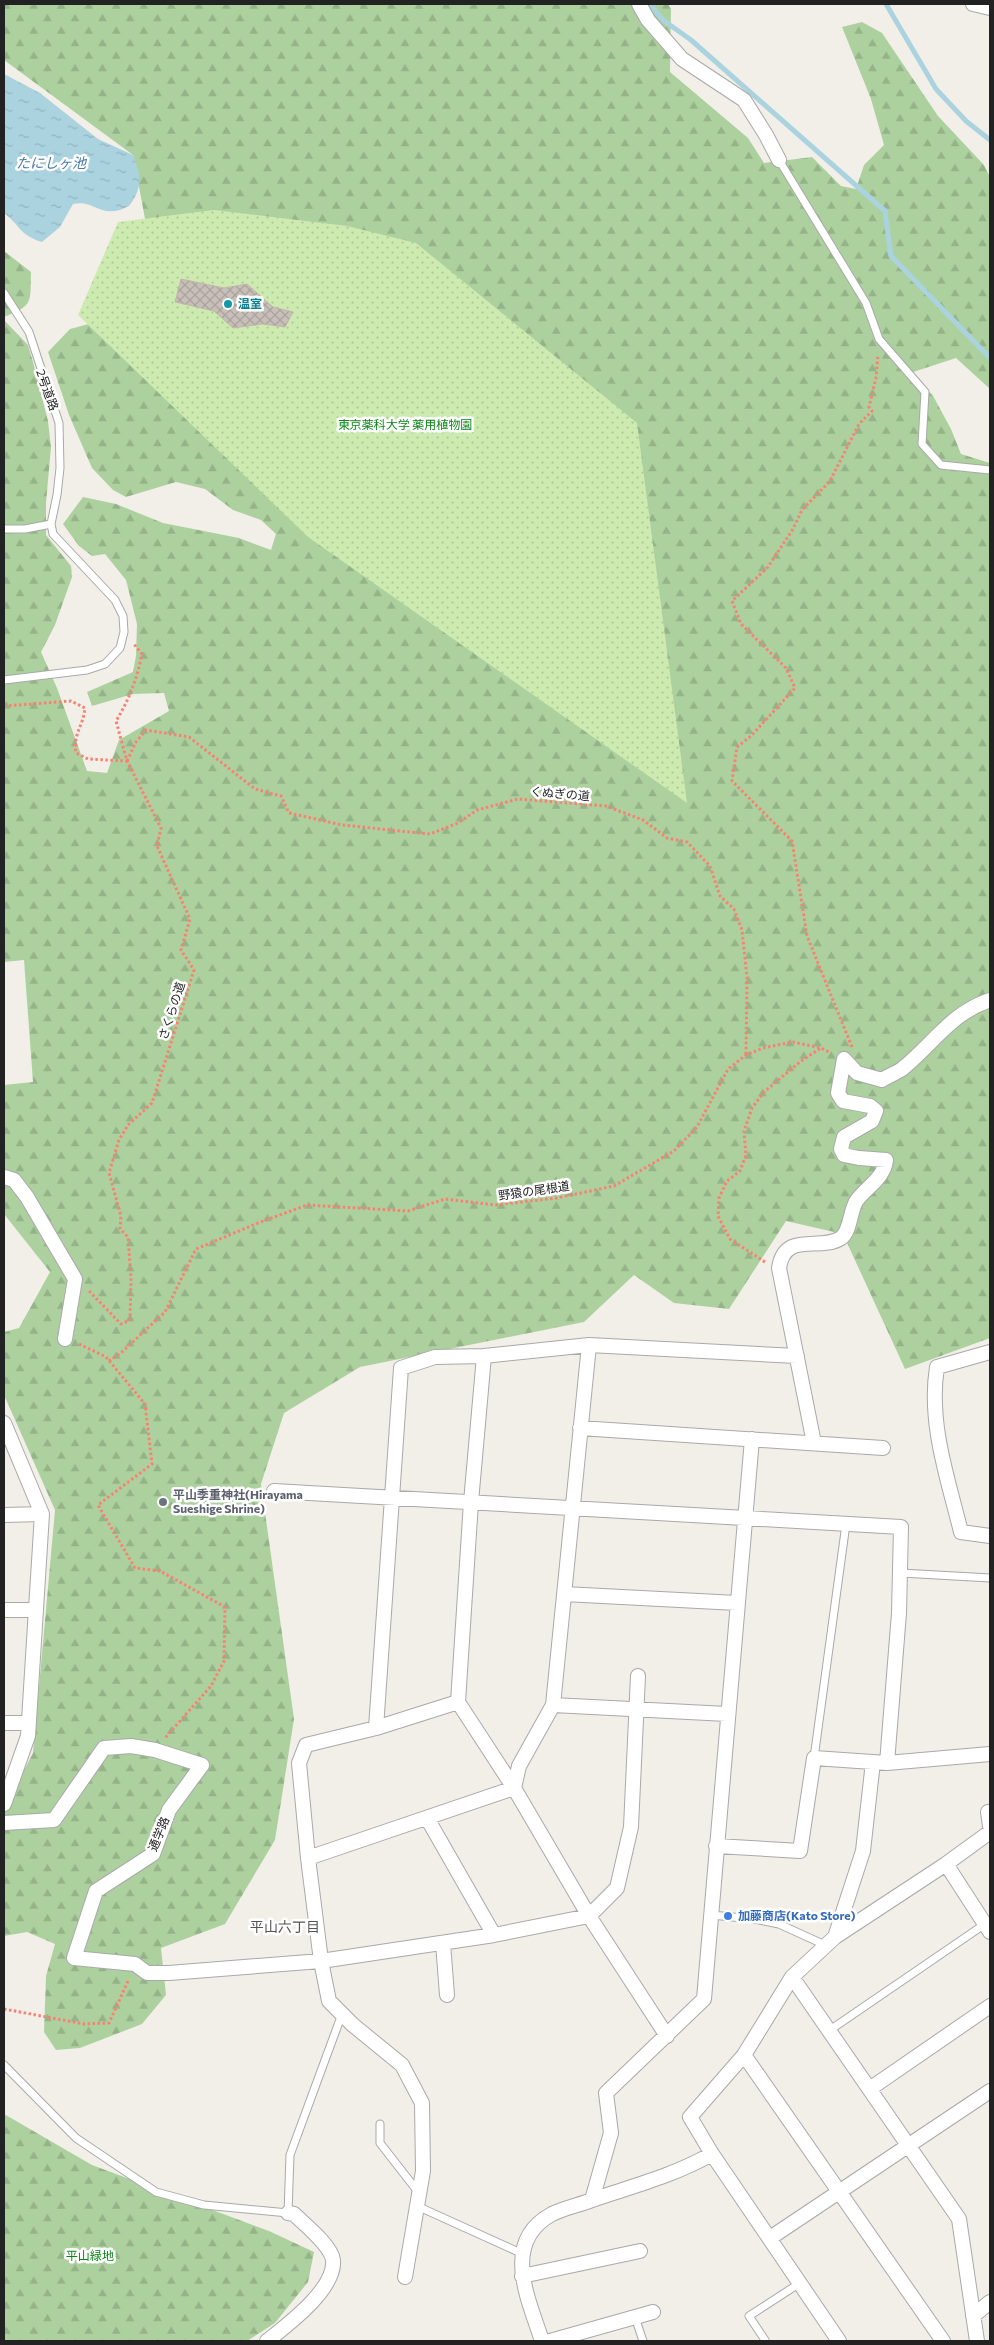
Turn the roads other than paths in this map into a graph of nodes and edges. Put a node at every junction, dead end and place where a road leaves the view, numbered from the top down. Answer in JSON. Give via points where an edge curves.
{"nodes":[{"id":1,"x":639,"y":4,"type":"edge"},
{"id":2,"x":974,"y":4,"type":"edge"},
{"id":3,"x":990,"y":8,"type":"edge"},
{"id":4,"x":779,"y":160,"type":"joint"},
{"id":5,"x":4,"y":293,"type":"edge"},
{"id":6,"x":990,"y":470,"type":"edge"},
{"id":7,"x":51,"y":524,"type":"junction"},
{"id":8,"x":4,"y":529,"type":"edge"},
{"id":9,"x":4,"y":680,"type":"edge"},
{"id":10,"x":990,"y":1000,"type":"edge"},
{"id":11,"x":4,"y":1177,"type":"edge"},
{"id":12,"x":65,"y":1339,"type":"road end"},
{"id":13,"x":588,"y":1345,"type":"junction"},
{"id":14,"x":990,"y":1352,"type":"edge"},
{"id":15,"x":484,"y":1356,"type":"junction"},
{"id":16,"x":797,"y":1356,"type":"junction"},
{"id":17,"x":4,"y":1423,"type":"edge"},
{"id":18,"x":580,"y":1428,"type":"junction"},
{"id":19,"x":752,"y":1439,"type":"junction"},
{"id":20,"x":814,"y":1443,"type":"junction"},
{"id":21,"x":883,"y":1448,"type":"dead end"},
{"id":22,"x":274,"y":1491,"type":"dead end"},
{"id":23,"x":392,"y":1498,"type":"junction"},
{"id":24,"x":471,"y":1502,"type":"junction"},
{"id":25,"x":572,"y":1508,"type":"junction"},
{"id":26,"x":42,"y":1514,"type":"junction"},
{"id":27,"x":4,"y":1515,"type":"edge"},
{"id":28,"x":745,"y":1518,"type":"junction"},
{"id":29,"x":846,"y":1524,"type":"junction"},
{"id":30,"x":990,"y":1536,"type":"edge"},
{"id":31,"x":900,"y":1573,"type":"junction"},
{"id":32,"x":990,"y":1578,"type":"edge"},
{"id":33,"x":564,"y":1594,"type":"junction"},
{"id":34,"x":737,"y":1603,"type":"junction"},
{"id":35,"x":4,"y":1610,"type":"edge"},
{"id":36,"x":35,"y":1610,"type":"junction"},
{"id":37,"x":638,"y":1676,"type":"dead end"},
{"id":38,"x":458,"y":1702,"type":"junction"},
{"id":39,"x":553,"y":1705,"type":"junction"},
{"id":40,"x":636,"y":1709,"type":"junction"},
{"id":41,"x":727,"y":1714,"type":"junction"},
{"id":42,"x":28,"y":1723,"type":"junction"},
{"id":43,"x":4,"y":1724,"type":"edge"},
{"id":44,"x":376,"y":1728,"type":"junction"},
{"id":45,"x":990,"y":1754,"type":"edge"},
{"id":46,"x":814,"y":1758,"type":"junction"},
{"id":47,"x":880,"y":1762,"type":"junction"},
{"id":48,"x":514,"y":1788,"type":"junction"},
{"id":49,"x":4,"y":1804,"type":"edge"},
{"id":50,"x":427,"y":1818,"type":"junction"},
{"id":51,"x":4,"y":1823,"type":"edge"},
{"id":52,"x":990,"y":1832,"type":"edge"},
{"id":53,"x":716,"y":1846,"type":"junction"},
{"id":54,"x":308,"y":1858,"type":"junction"},
{"id":55,"x":946,"y":1864,"type":"junction"},
{"id":56,"x":589,"y":1916,"type":"junction"},
{"id":57,"x":711,"y":1916,"type":"junction"},
{"id":58,"x":988,"y":1928,"type":"edge"},
{"id":59,"x":494,"y":1935,"type":"junction"},
{"id":60,"x":830,"y":1941,"type":"junction"},
{"id":61,"x":443,"y":1943,"type":"junction"},
{"id":62,"x":321,"y":1961,"type":"junction"},
{"id":63,"x":792,"y":1977,"type":"junction"},
{"id":64,"x":447,"y":1995,"type":"dead end"},
{"id":65,"x":990,"y":2006,"type":"edge"},
{"id":66,"x":342,"y":2014,"type":"junction"},
{"id":67,"x":830,"y":2030,"type":"junction"},
{"id":68,"x":666,"y":2036,"type":"junction"},
{"id":69,"x":744,"y":2056,"type":"junction"},
{"id":70,"x":4,"y":2065,"type":"edge"},
{"id":71,"x":871,"y":2088,"type":"junction"},
{"id":72,"x":989,"y":2094,"type":"edge"},
{"id":73,"x":380,"y":2124,"type":"dead end"},
{"id":74,"x":910,"y":2145,"type":"junction"},
{"id":75,"x":712,"y":2154,"type":"junction"},
{"id":76,"x":839,"y":2192,"type":"junction"},
{"id":77,"x":418,"y":2199,"type":"junction"},
{"id":78,"x":592,"y":2200,"type":"junction"},
{"id":79,"x":288,"y":2213,"type":"junction"},
{"id":80,"x":770,"y":2238,"type":"junction"},
{"id":81,"x":640,"y":2250,"type":"dead end"},
{"id":82,"x":523,"y":2254,"type":"junction"},
{"id":83,"x":522,"y":2276,"type":"junction"},
{"id":84,"x":405,"y":2277,"type":"dead end"},
{"id":85,"x":800,"y":2283,"type":"junction"},
{"id":86,"x":990,"y":2302,"type":"edge"},
{"id":87,"x":653,"y":2312,"type":"dead end"},
{"id":88,"x":973,"y":2316,"type":"junction"},
{"id":89,"x":635,"y":2317,"type":"junction"},
{"id":90,"x":972,"y":2338,"type":"edge"},
{"id":91,"x":765,"y":2340,"type":"dead end"},
{"id":92,"x":267,"y":2341,"type":"edge"},
{"id":93,"x":542,"y":2341,"type":"edge"},
{"id":94,"x":550,"y":2341,"type":"edge"},
{"id":95,"x":644,"y":2341,"type":"edge"},
{"id":96,"x":839,"y":2341,"type":"edge"},
{"id":97,"x":943,"y":2341,"type":"edge"}],
"edges":[{"from":1,"to":4,"type":"street","via":[[648,20],[682,59],[744,100]]},
{"from":2,"to":3,"type":"street"},
{"from":4,"to":6,"type":"lane","via":[[866,303],[880,339],[925,392],[922,444],[941,464]]},
{"from":5,"to":7,"type":"lane","name":"2号道路","via":[[29,332],[59,423],[60,468]]},
{"from":7,"to":8,"type":"lane"},
{"from":7,"to":9,"type":"lane","via":[[60,543],[115,600],[123,616],[120,648],[105,664],[87,670]]},
{"from":10,"to":16,"type":"street","via":[[973,1006],[951,1022],[901,1070],[882,1080],[857,1073],[844,1059],[838,1093],[843,1100],[870,1106],[876,1111],[872,1121],[844,1137],[841,1149],[844,1155],[852,1157],[886,1160],[885,1168],[871,1188],[857,1200],[844,1236],[837,1240],[798,1244],[780,1258],[779,1268]]},
{"from":11,"to":12,"type":"street","via":[[14,1180],[26,1197],[75,1279]]},
{"from":13,"to":15,"type":"street"},
{"from":13,"to":16,"type":"street"},
{"from":13,"to":18,"type":"street"},
{"from":14,"to":30,"type":"street","via":[[937,1368],[934,1386],[939,1443],[961,1532]]},
{"from":15,"to":23,"type":"street","via":[[435,1357],[401,1368]]},
{"from":15,"to":24,"type":"street"},
{"from":16,"to":20,"type":"street"},
{"from":17,"to":26,"type":"street"},
{"from":18,"to":19,"type":"street"},
{"from":18,"to":25,"type":"street"},
{"from":19,"to":20,"type":"street"},
{"from":19,"to":28,"type":"street"},
{"from":20,"to":21,"type":"street"},
{"from":22,"to":23,"type":"street"},
{"from":23,"to":24,"type":"street"},
{"from":23,"to":44,"type":"street"},
{"from":24,"to":25,"type":"street"},
{"from":24,"to":38,"type":"street"},
{"from":25,"to":28,"type":"street"},
{"from":25,"to":33,"type":"street"},
{"from":26,"to":27,"type":"street"},
{"from":26,"to":36,"type":"street"},
{"from":28,"to":29,"type":"street"},
{"from":28,"to":34,"type":"street"},
{"from":29,"to":31,"type":"street","via":[[901,1527]]},
{"from":29,"to":46,"type":"lane"},
{"from":31,"to":32,"type":"lane"},
{"from":31,"to":47,"type":"street"},
{"from":33,"to":34,"type":"street"},
{"from":33,"to":39,"type":"street"},
{"from":34,"to":41,"type":"street"},
{"from":35,"to":36,"type":"street"},
{"from":36,"to":42,"type":"street"},
{"from":37,"to":40,"type":"street"},
{"from":38,"to":44,"type":"street"},
{"from":38,"to":48,"type":"street"},
{"from":39,"to":40,"type":"street"},
{"from":39,"to":48,"type":"street","via":[[519,1766]]},
{"from":40,"to":41,"type":"street"},
{"from":40,"to":56,"type":"street","via":[[631,1827],[617,1888]]},
{"from":41,"to":53,"type":"street"},
{"from":42,"to":43,"type":"street"},
{"from":42,"to":49,"type":"street","via":[[28,1736]]},
{"from":44,"to":54,"type":"street","via":[[306,1745],[299,1763]]},
{"from":45,"to":47,"type":"street"},
{"from":46,"to":47,"type":"street"},
{"from":46,"to":53,"type":"street","via":[[800,1851]]},
{"from":47,"to":60,"type":"street","via":[[863,1851]]},
{"from":48,"to":50,"type":"street"},
{"from":48,"to":56,"type":"street"},
{"from":50,"to":54,"type":"street"},
{"from":50,"to":59,"type":"street"},
{"from":51,"to":62,"type":"street","name":"通学路","via":[[54,1820],[104,1748],[131,1746],[155,1750],[202,1765],[169,1810],[153,1854],[96,1891],[74,1958],[135,1964],[147,1973],[169,1974]]},
{"from":52,"to":55,"type":"street"},
{"from":53,"to":57,"type":"street"},
{"from":54,"to":62,"type":"street"},
{"from":55,"to":58,"type":"street"},
{"from":55,"to":60,"type":"street"},
{"from":56,"to":59,"type":"street","name":"通学路"},
{"from":56,"to":68,"type":"street"},
{"from":57,"to":60,"type":"lane","via":[[779,1924]]},
{"from":57,"to":68,"type":"street","via":[[704,1999]]},
{"from":58,"to":67,"type":"lane"},
{"from":59,"to":61,"type":"street","name":"通学路"},
{"from":60,"to":63,"type":"street"},
{"from":61,"to":62,"type":"street","name":"通学路"},
{"from":61,"to":64,"type":"street"},
{"from":62,"to":66,"type":"street","via":[[329,2001]]},
{"from":63,"to":67,"type":"street"},
{"from":63,"to":69,"type":"street"},
{"from":65,"to":71,"type":"street"},
{"from":66,"to":77,"type":"street","via":[[402,2065],[422,2103],[423,2171]]},
{"from":66,"to":79,"type":"lane","via":[[290,2155]]},
{"from":67,"to":71,"type":"street"},
{"from":68,"to":78,"type":"street","via":[[606,2093],[611,2133]]},
{"from":69,"to":75,"type":"street","via":[[690,2117]]},
{"from":69,"to":76,"type":"street"},
{"from":70,"to":79,"type":"lane","via":[[76,2138],[156,2192],[204,2205]]},
{"from":71,"to":74,"type":"street"},
{"from":72,"to":74,"type":"street"},
{"from":73,"to":77,"type":"lane","via":[[380,2143]]},
{"from":74,"to":76,"type":"street"},
{"from":74,"to":88,"type":"street","via":[[959,2219]]},
{"from":75,"to":78,"type":"street","via":[[647,2184]]},
{"from":75,"to":80,"type":"street"},
{"from":76,"to":80,"type":"street"},
{"from":76,"to":97,"type":"street"},
{"from":77,"to":82,"type":"lane"},
{"from":77,"to":84,"type":"street"},
{"from":78,"to":82,"type":"street","via":[[552,2214],[538,2224],[524,2243]]},
{"from":79,"to":92,"type":"street","via":[[294,2214],[322,2242],[333,2259],[331,2276],[307,2309]]},
{"from":80,"to":85,"type":"street"},
{"from":81,"to":83,"type":"street"},
{"from":82,"to":83,"type":"street"},
{"from":83,"to":93,"type":"street"},
{"from":85,"to":91,"type":"lane","via":[[749,2316]]},
{"from":85,"to":96,"type":"street"},
{"from":86,"to":88,"type":"street"},
{"from":87,"to":89,"type":"street"},
{"from":88,"to":90,"type":"street"},
{"from":89,"to":94,"type":"street"},
{"from":89,"to":95,"type":"lane"}]}
